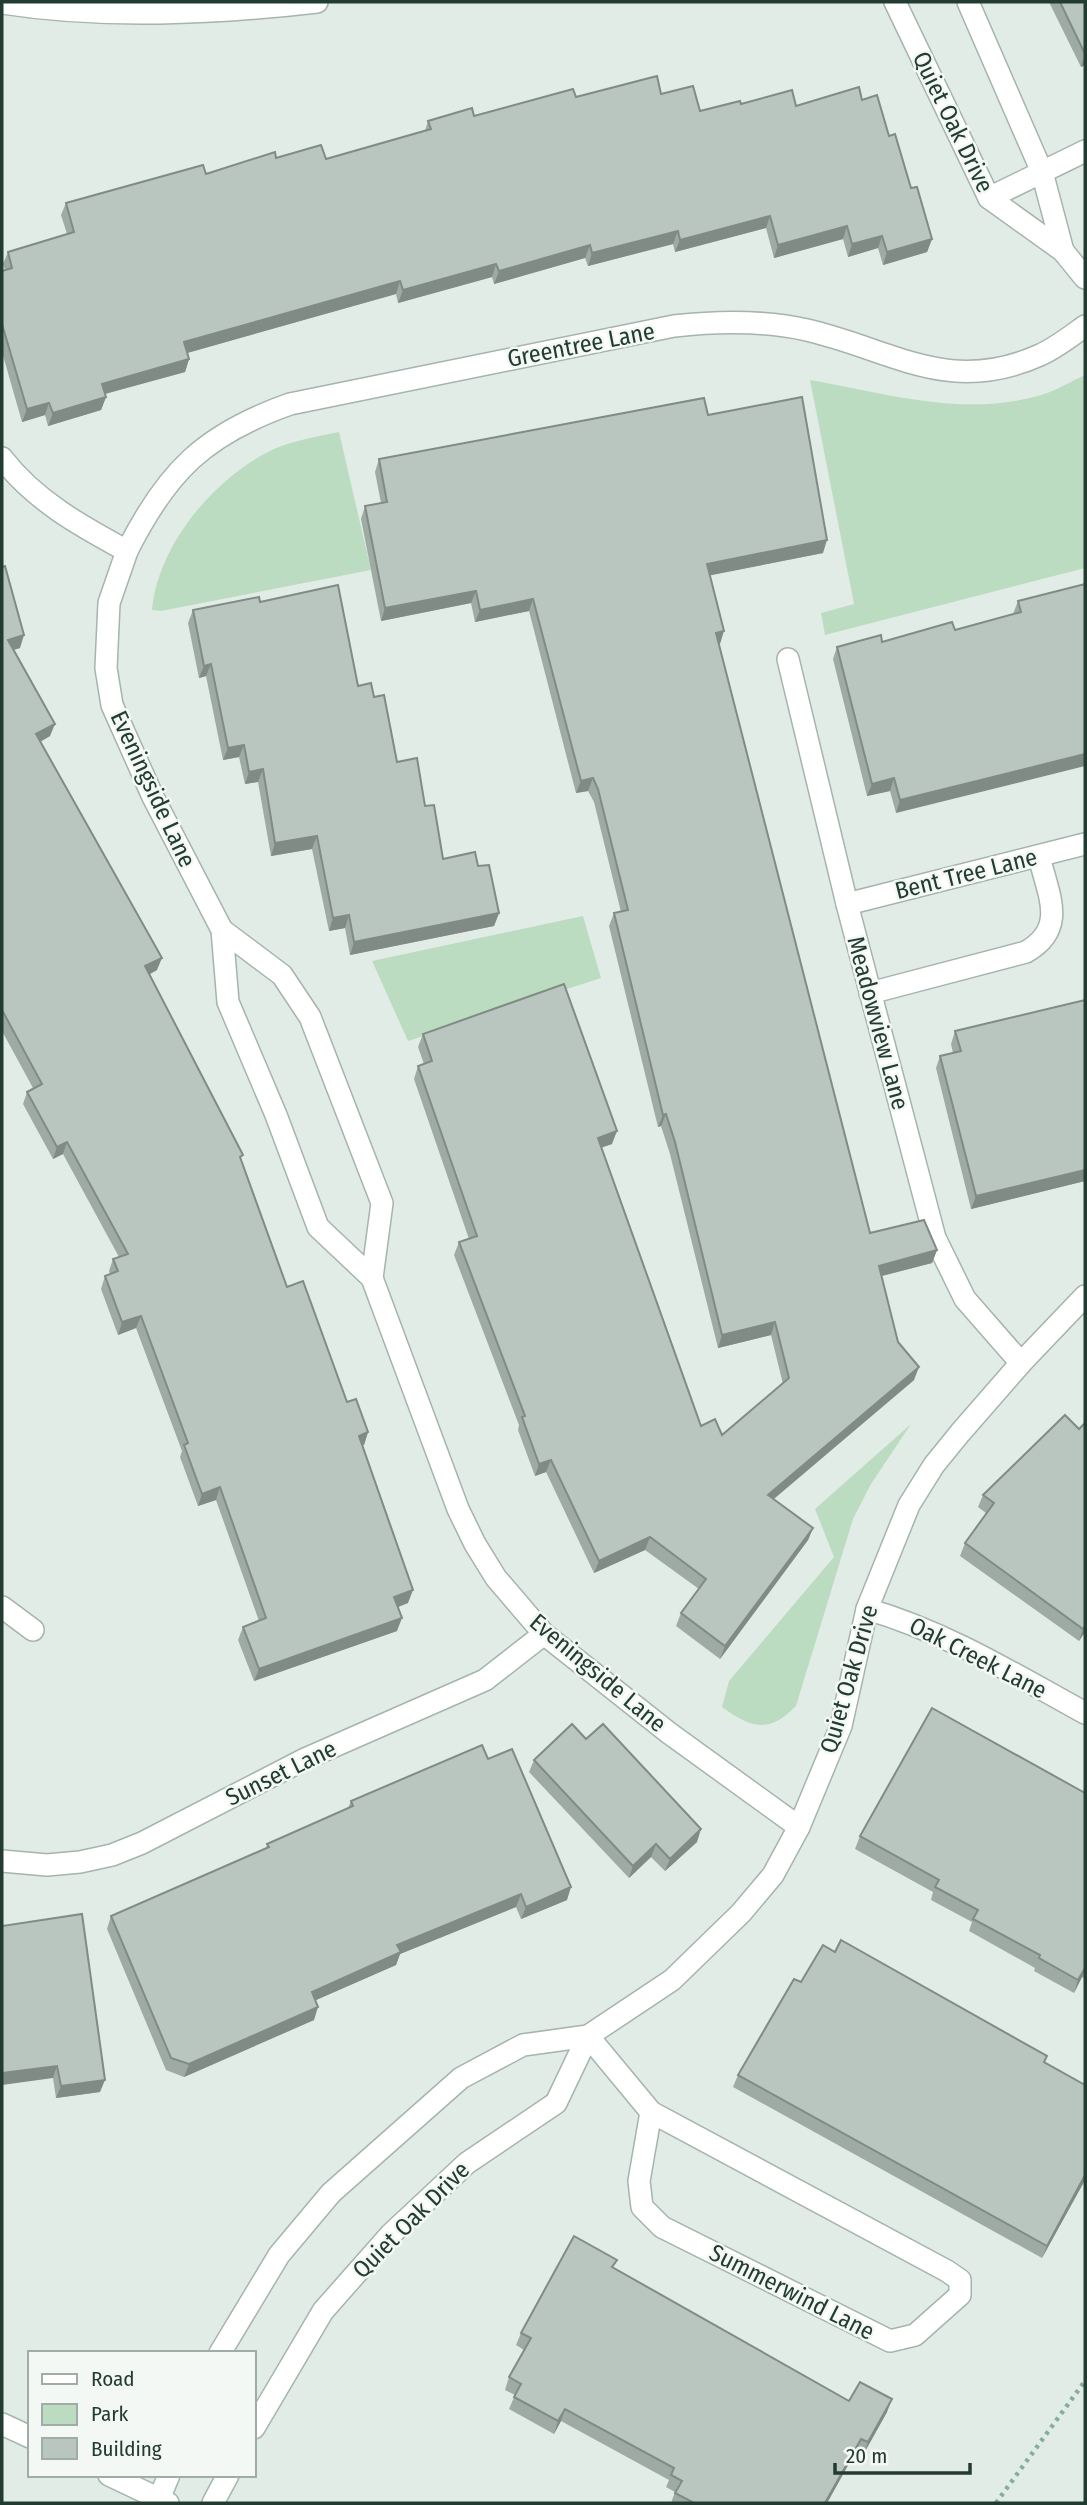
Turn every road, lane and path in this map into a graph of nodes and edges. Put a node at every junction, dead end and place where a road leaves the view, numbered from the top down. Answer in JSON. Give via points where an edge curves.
{"nodes":[{"id":1,"x":317,"y":2,"type":"edge"},
{"id":2,"x":895,"y":2,"type":"edge"},
{"id":3,"x":968,"y":2,"type":"edge"},
{"id":4,"x":2,"y":3,"type":"edge"},
{"id":5,"x":1085,"y":151,"type":"edge"},
{"id":6,"x":1042,"y":172,"type":"junction"},
{"id":7,"x":989,"y":198,"type":"junction"},
{"id":8,"x":1063,"y":251,"type":"junction"},
{"id":9,"x":1085,"y":278,"type":"edge"},
{"id":10,"x":1085,"y":326,"type":"edge"},
{"id":11,"x":2,"y":458,"type":"edge"},
{"id":12,"x":127,"y":551,"type":"junction"},
{"id":13,"x":788,"y":659,"type":"dead end"},
{"id":14,"x":1085,"y":844,"type":"edge"},
{"id":15,"x":1039,"y":856,"type":"junction"},
{"id":16,"x":847,"y":904,"type":"junction"},
{"id":17,"x":222,"y":930,"type":"junction"},
{"id":18,"x":870,"y":993,"type":"junction"},
{"id":19,"x":372,"y":1278,"type":"junction"},
{"id":20,"x":1085,"y":1296,"type":"edge"},
{"id":21,"x":1021,"y":1363,"type":"junction"},
{"id":22,"x":2,"y":1607,"type":"edge"},
{"id":23,"x":867,"y":1609,"type":"junction"},
{"id":24,"x":33,"y":1630,"type":"dead end"},
{"id":25,"x":544,"y":1634,"type":"junction"},
{"id":26,"x":1085,"y":1713,"type":"edge"},
{"id":27,"x":799,"y":1827,"type":"junction"},
{"id":28,"x":2,"y":1861,"type":"edge"},
{"id":29,"x":588,"y":2035,"type":"junction"},
{"id":30,"x":651,"y":2112,"type":"junction"},
{"id":31,"x":221,"y":2351,"type":"edge"},
{"id":32,"x":1085,"y":2381,"type":"edge"},
{"id":33,"x":2,"y":2424,"type":"edge"},
{"id":34,"x":256,"y":2425,"type":"edge"},
{"id":35,"x":28,"y":2436,"type":"edge"},
{"id":36,"x":113,"y":2477,"type":"edge"},
{"id":37,"x":169,"y":2477,"type":"edge"},
{"id":38,"x":227,"y":2477,"type":"edge"},
{"id":39,"x":163,"y":2501,"type":"edge"},
{"id":40,"x":213,"y":2503,"type":"edge"},
{"id":41,"x":996,"y":2503,"type":"edge"}],
"edges":[{"from":1,"to":4,"type":"street","via":[[146,13],[45,10]]},
{"from":2,"to":7,"type":"street","name":"Quiet Oak Drive"},
{"from":3,"to":6,"type":"street","name":"Quiet Oak Drive"},
{"from":5,"to":6,"type":"street"},
{"from":6,"to":7,"type":"street"},
{"from":6,"to":8,"type":"street","name":"Quiet Oak Drive"},
{"from":7,"to":8,"type":"street","name":"Quiet Oak Drive"},
{"from":8,"to":9,"type":"street","name":"Quiet Oak Drive"},
{"from":10,"to":12,"type":"street","name":"Greentree Lane","via":[[1022,362],[957,372],[921,366],[807,330],[720,321],[674,326],[290,404],[255,416],[208,442],[157,497]]},
{"from":11,"to":12,"type":"street","via":[[28,488]]},
{"from":12,"to":17,"type":"street","name":"Eveningside Lane","via":[[108,613],[106,668],[112,705],[153,797]]},
{"from":13,"to":16,"type":"street","name":"Meadowview Lane"},
{"from":14,"to":15,"type":"street","name":"Bent Tree Lane"},
{"from":15,"to":16,"type":"street","name":"Bent Tree Lane"},
{"from":15,"to":18,"type":"street","via":[[1054,916],[1040,944],[1026,952]]},
{"from":16,"to":18,"type":"street","name":"Meadowview Lane"},
{"from":17,"to":19,"type":"street","name":"Eveningside Lane","via":[[228,1002],[318,1227]]},
{"from":17,"to":19,"type":"street","name":"Eveningside Lane","via":[[282,975],[310,1017],[382,1203]]},
{"from":18,"to":21,"type":"street","name":"Meadowview Lane","via":[[935,1238],[965,1299]]},
{"from":19,"to":25,"type":"street","name":"Eveningside Lane","via":[[475,1545],[496,1578]]},
{"from":20,"to":21,"type":"street","name":"Quiet Oak Drive"},
{"from":21,"to":23,"type":"street","name":"Quiet Oak Drive","via":[[928,1475],[909,1505]]},
{"from":22,"to":24,"type":"street"},
{"from":23,"to":26,"type":"street","name":"Oak Creek Lane","via":[[957,1642]]},
{"from":23,"to":27,"type":"street","name":"Quiet Oak Drive","via":[[841,1726]]},
{"from":25,"to":27,"type":"street","name":"Eveningside Lane","via":[[669,1733]]},
{"from":25,"to":28,"type":"street","name":"Sunset Lane","via":[[485,1680],[304,1759],[142,1843],[80,1862]]},
{"from":27,"to":29,"type":"street","name":"Quiet Oak Drive","via":[[773,1875],[741,1913],[672,1980]]},
{"from":29,"to":30,"type":"street","name":"Summerwind Lane"},
{"from":29,"to":31,"type":"street","name":"Quiet Oak Drive","via":[[523,2045],[461,2078],[331,2193],[279,2255]]},
{"from":29,"to":34,"type":"street","name":"Quiet Oak Drive","via":[[556,2103],[467,2163],[391,2234],[323,2311]]},
{"from":30,"to":30,"type":"street","name":"Summerwind Lane","via":[[640,2194],[642,2207],[662,2227],[890,2341],[915,2335],[960,2295],[960,2280],[947,2271]]},
{"from":32,"to":41,"type":"path"},
{"from":33,"to":35,"type":"street"},
{"from":36,"to":39,"type":"street"},
{"from":37,"to":39,"type":"street"},
{"from":38,"to":40,"type":"street"}]}
